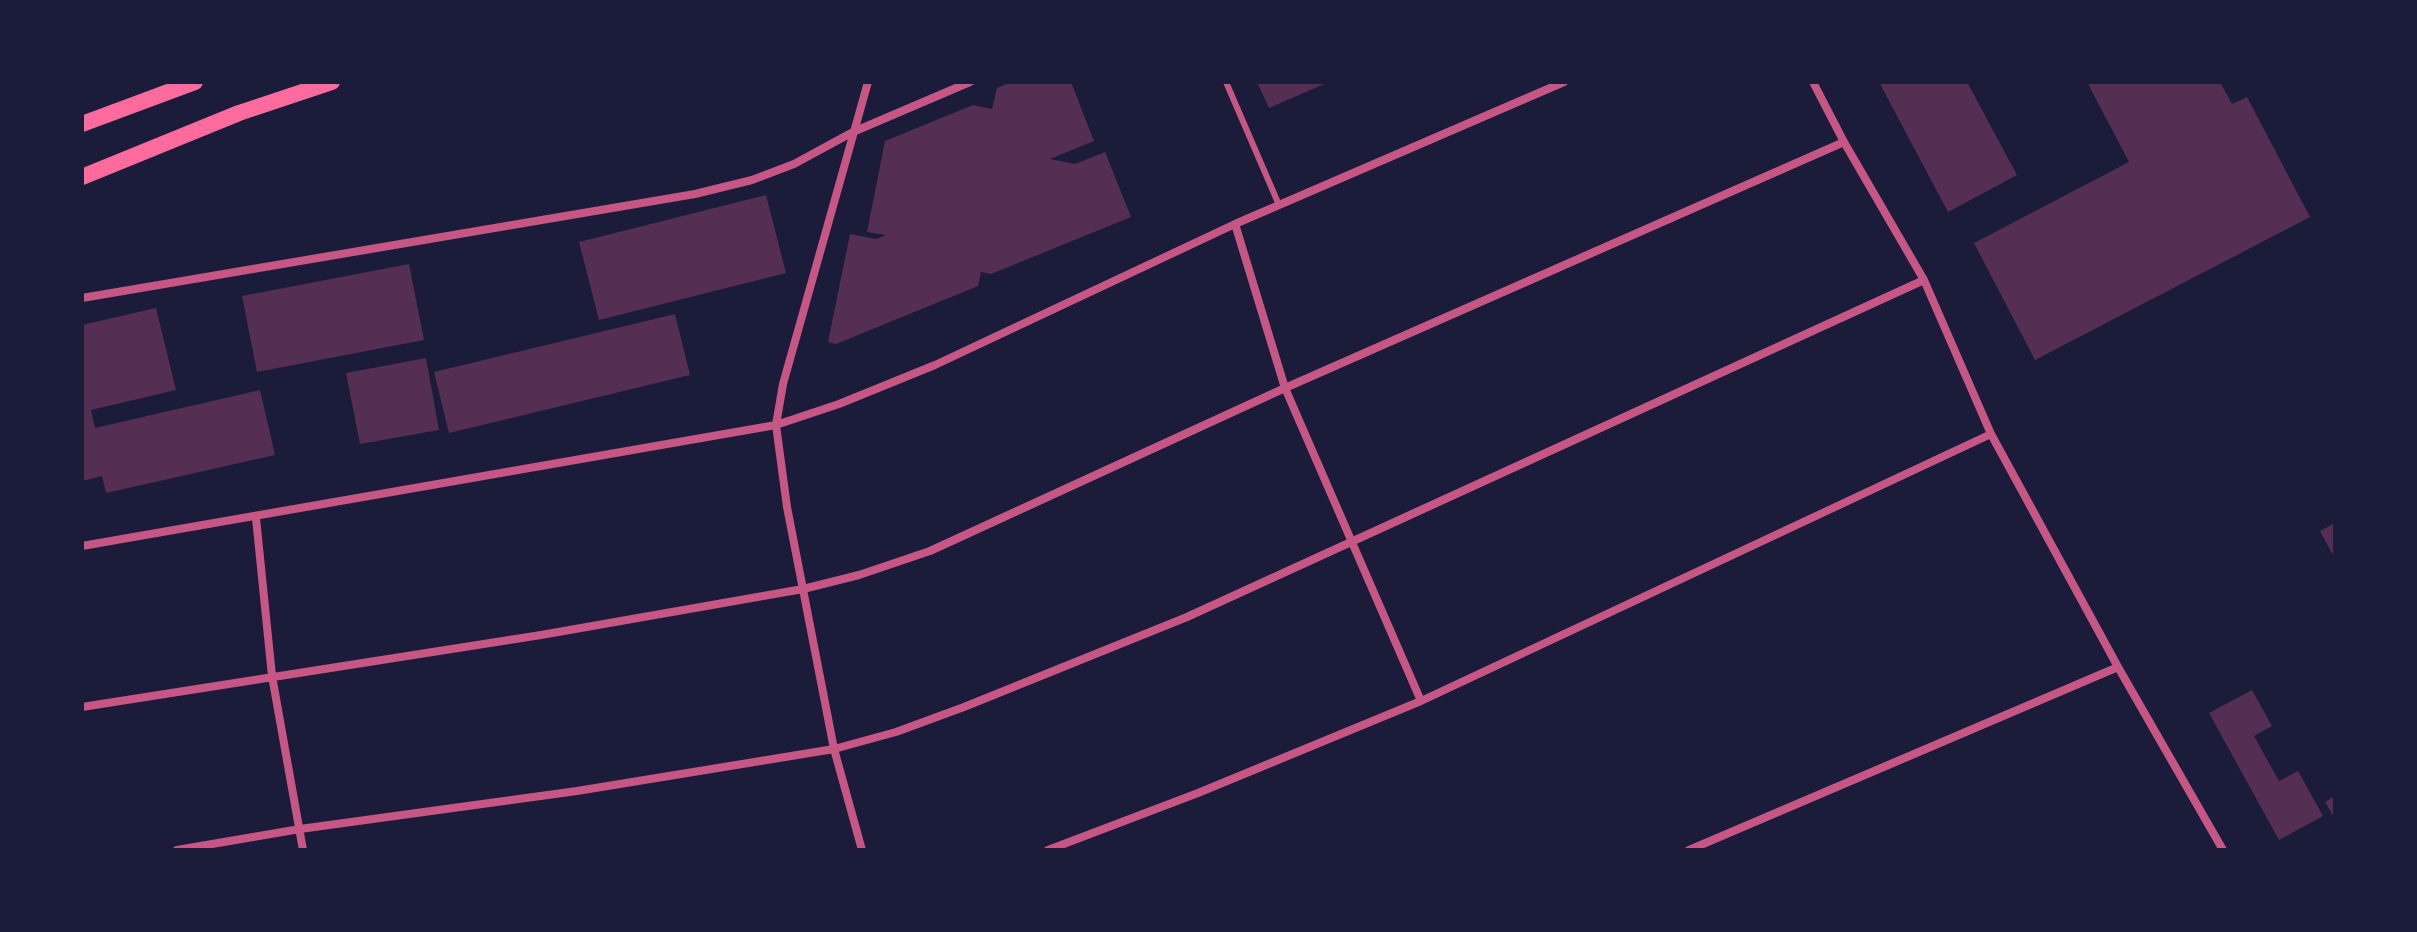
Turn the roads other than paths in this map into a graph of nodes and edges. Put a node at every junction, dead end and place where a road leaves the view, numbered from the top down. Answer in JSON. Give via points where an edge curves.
{"nodes":[{"id":1,"x":195,"y":82,"type":"edge"},
{"id":2,"x":332,"y":82,"type":"edge"},
{"id":3,"x":868,"y":82,"type":"edge"},
{"id":4,"x":970,"y":82,"type":"edge"},
{"id":5,"x":1226,"y":82,"type":"edge"},
{"id":6,"x":1564,"y":82,"type":"edge"},
{"id":7,"x":1813,"y":82,"type":"edge"},
{"id":8,"x":82,"y":124,"type":"edge"},
{"id":9,"x":853,"y":132,"type":"junction"},
{"id":10,"x":1844,"y":142,"type":"junction"},
{"id":11,"x":82,"y":177,"type":"edge"},
{"id":12,"x":1279,"y":205,"type":"junction"},
{"id":13,"x":1235,"y":224,"type":"junction"},
{"id":14,"x":1924,"y":280,"type":"junction"},
{"id":15,"x":82,"y":298,"type":"edge"},
{"id":16,"x":1285,"y":388,"type":"junction"},
{"id":17,"x":776,"y":425,"type":"junction"},
{"id":18,"x":1991,"y":434,"type":"junction"},
{"id":19,"x":256,"y":518,"type":"junction"},
{"id":20,"x":1351,"y":543,"type":"junction"},
{"id":21,"x":82,"y":546,"type":"edge"},
{"id":22,"x":803,"y":589,"type":"junction"},
{"id":23,"x":2118,"y":667,"type":"junction"},
{"id":24,"x":272,"y":676,"type":"junction"},
{"id":25,"x":1421,"y":701,"type":"junction"},
{"id":26,"x":82,"y":707,"type":"edge"},
{"id":27,"x":834,"y":749,"type":"junction"},
{"id":28,"x":300,"y":829,"type":"junction"},
{"id":29,"x":177,"y":850,"type":"edge"},
{"id":30,"x":303,"y":850,"type":"edge"},
{"id":31,"x":862,"y":850,"type":"edge"},
{"id":32,"x":1048,"y":850,"type":"edge"},
{"id":33,"x":1689,"y":850,"type":"edge"},
{"id":34,"x":2223,"y":850,"type":"edge"}],
"edges":[{"from":1,"to":8,"type":"main road"},
{"from":2,"to":11,"type":"main road","via":[[239,113]]},
{"from":3,"to":9,"type":"street"},
{"from":4,"to":9,"type":"street"},
{"from":5,"to":12,"type":"lane"},
{"from":6,"to":12,"type":"street"},
{"from":7,"to":10,"type":"street"},
{"from":9,"to":15,"type":"street","via":[[794,164],[695,194]]},
{"from":9,"to":17,"type":"street"},
{"from":10,"to":14,"type":"street"},
{"from":10,"to":16,"type":"street"},
{"from":12,"to":13,"type":"street"},
{"from":13,"to":16,"type":"street"},
{"from":13,"to":17,"type":"street","via":[[935,365]]},
{"from":14,"to":18,"type":"street"},
{"from":14,"to":20,"type":"street"},
{"from":16,"to":20,"type":"street"},
{"from":16,"to":22,"type":"street","via":[[930,551]]},
{"from":17,"to":19,"type":"street"},
{"from":17,"to":22,"type":"street"},
{"from":18,"to":23,"type":"street"},
{"from":18,"to":25,"type":"street"},
{"from":19,"to":21,"type":"street"},
{"from":19,"to":24,"type":"street"},
{"from":20,"to":25,"type":"street"},
{"from":20,"to":27,"type":"street","via":[[1187,617],[964,707]]},
{"from":22,"to":24,"type":"street"},
{"from":22,"to":27,"type":"street"},
{"from":23,"to":33,"type":"street"},
{"from":23,"to":34,"type":"street"},
{"from":24,"to":26,"type":"street"},
{"from":24,"to":28,"type":"street"},
{"from":25,"to":32,"type":"street"},
{"from":27,"to":28,"type":"street"},
{"from":27,"to":31,"type":"street"},
{"from":28,"to":29,"type":"street"},
{"from":28,"to":30,"type":"street"}]}
